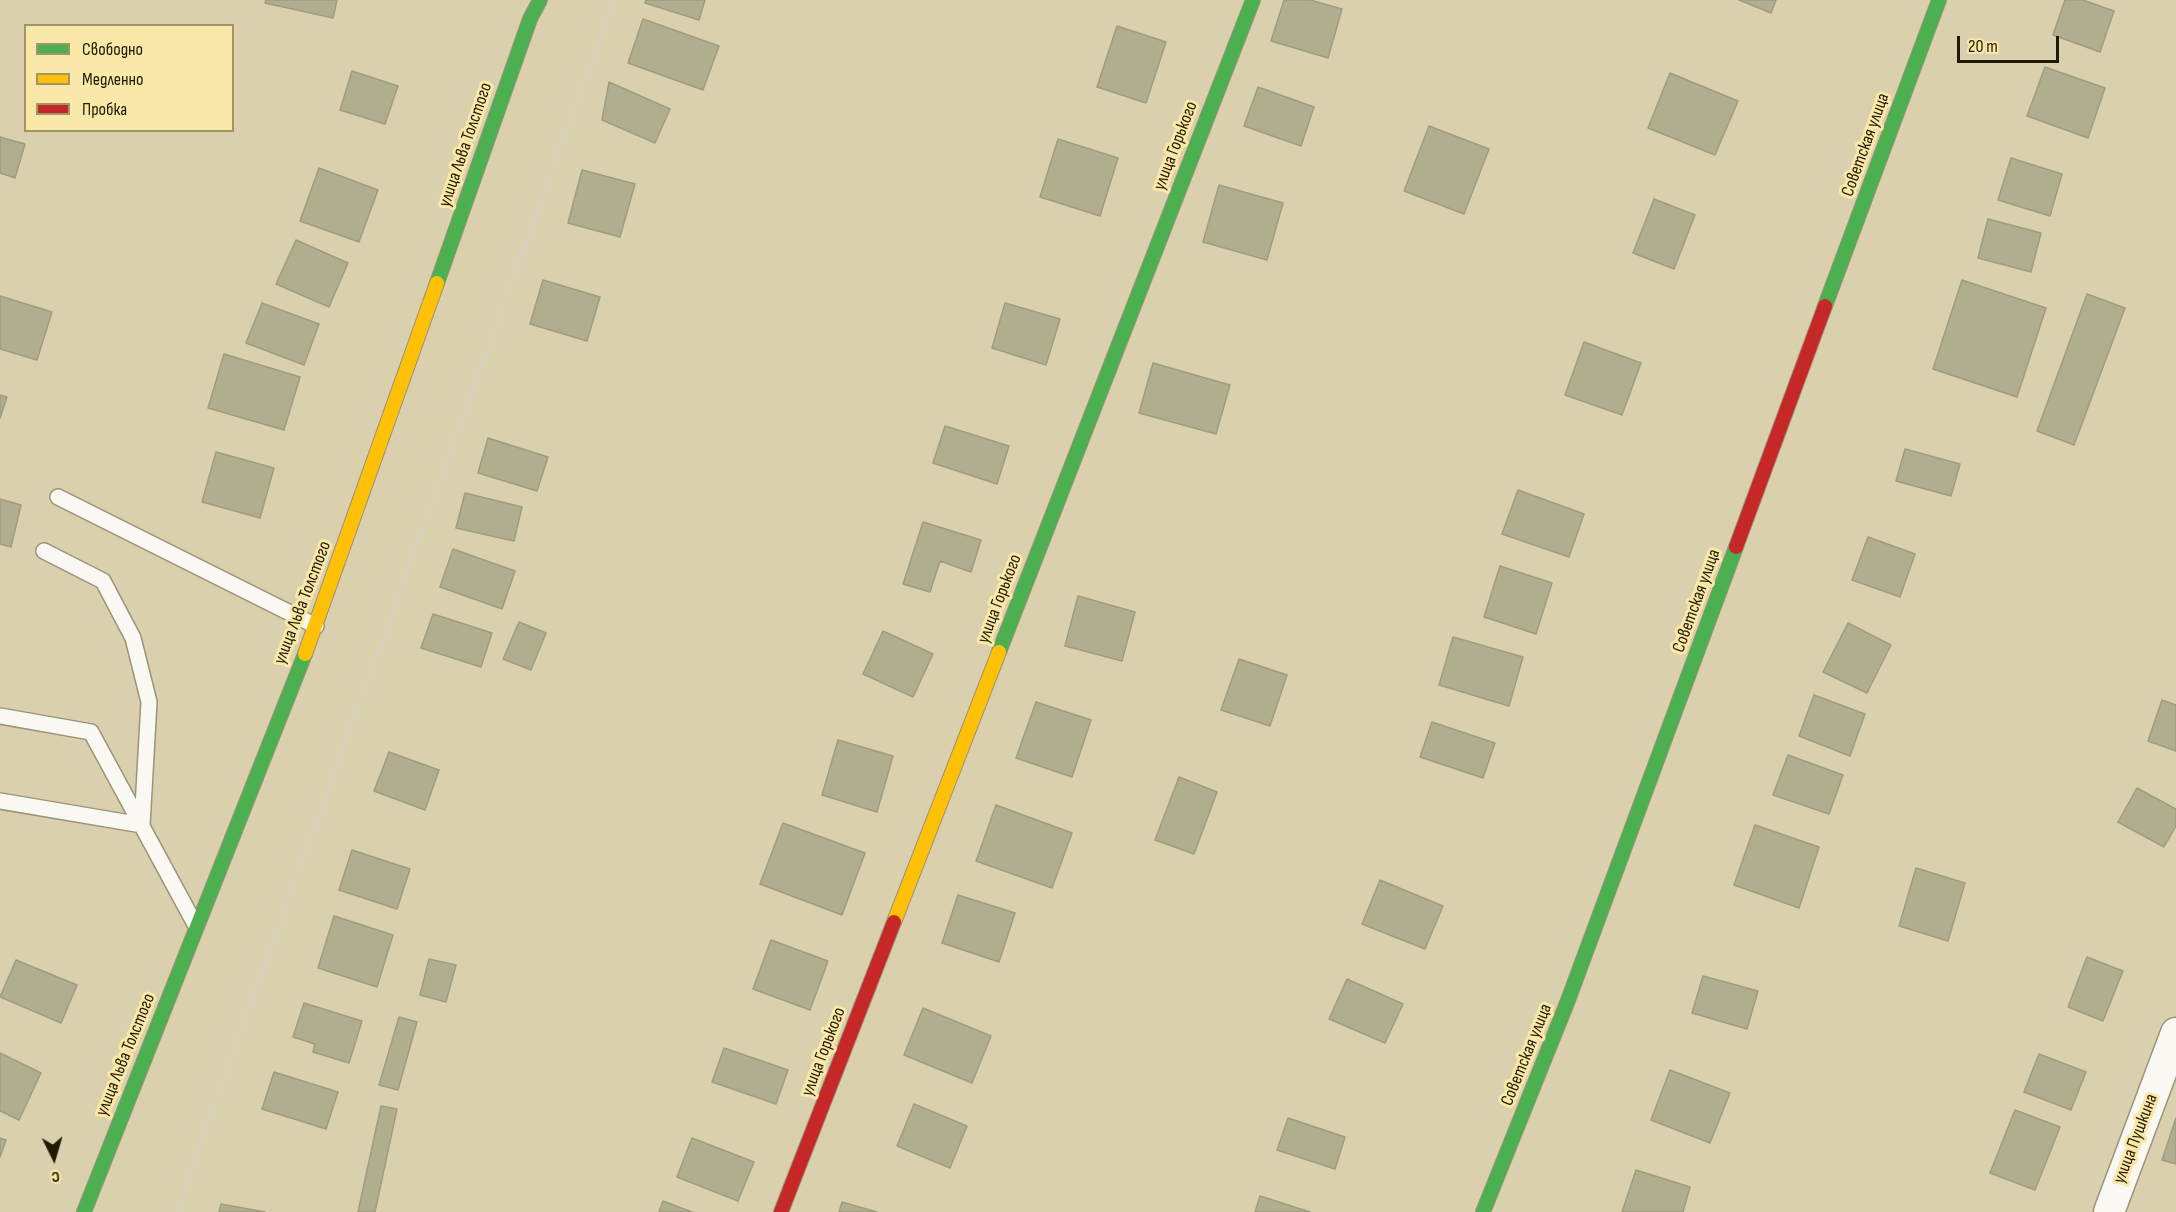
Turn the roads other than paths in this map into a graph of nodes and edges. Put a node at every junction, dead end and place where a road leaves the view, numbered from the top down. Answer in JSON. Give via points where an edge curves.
{"nodes":[{"id":1,"x":540,"y":0,"type":"edge"},
{"id":2,"x":1252,"y":0,"type":"edge"},
{"id":3,"x":1939,"y":0,"type":"edge"},
{"id":4,"x":58,"y":496,"type":"dead end"},
{"id":5,"x":44,"y":551,"type":"dead end"},
{"id":6,"x":316,"y":626,"type":"junction"},
{"id":7,"x":0,"y":716,"type":"edge"},
{"id":8,"x":0,"y":801,"type":"edge"},
{"id":9,"x":142,"y":825,"type":"junction"},
{"id":10,"x":196,"y":926,"type":"junction"},
{"id":11,"x":2176,"y":1033,"type":"edge"},
{"id":12,"x":84,"y":1212,"type":"edge"},
{"id":13,"x":782,"y":1212,"type":"edge"},
{"id":14,"x":1484,"y":1212,"type":"edge"},
{"id":15,"x":2109,"y":1212,"type":"edge"}],
"edges":[{"from":1,"to":6,"type":"street","name":"улица Льва Толстого","via":[[530,18]]},
{"from":2,"to":13,"type":"street","name":"улица Горького"},
{"from":3,"to":14,"type":"street","name":"Советская улица","via":[[1567,1004]]},
{"from":4,"to":6,"type":"lane"},
{"from":5,"to":9,"type":"lane","via":[[103,581],[134,638],[149,702]]},
{"from":6,"to":10,"type":"street","name":"улица Льва Толстого"},
{"from":7,"to":9,"type":"lane","via":[[91,732]]},
{"from":8,"to":9,"type":"lane"},
{"from":9,"to":10,"type":"lane"},
{"from":10,"to":12,"type":"street","name":"улица Льва Толстого"},
{"from":11,"to":15,"type":"street","name":"улица Пушкина"}]}
